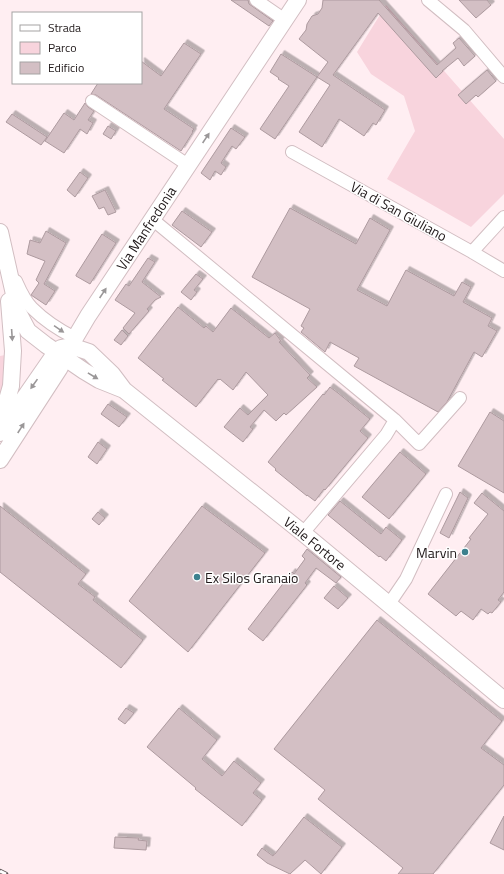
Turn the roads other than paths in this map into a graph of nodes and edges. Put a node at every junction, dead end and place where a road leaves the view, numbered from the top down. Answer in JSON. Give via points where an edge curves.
{"nodes":[{"id":1,"x":256,"y":0,"type":"edge"},
{"id":2,"x":290,"y":0,"type":"edge"},
{"id":3,"x":298,"y":0,"type":"edge"},
{"id":4,"x":428,"y":0,"type":"edge"},
{"id":5,"x":285,"y":20,"type":"junction"},
{"id":6,"x":504,"y":77,"type":"edge"},
{"id":7,"x":92,"y":101,"type":"dead end"},
{"id":8,"x":292,"y":152,"type":"dead end"},
{"id":9,"x":188,"y":165,"type":"junction"},
{"id":10,"x":504,"y":217,"type":"edge"},
{"id":11,"x":152,"y":219,"type":"junction"},
{"id":12,"x":0,"y":232,"type":"edge"},
{"id":13,"x":472,"y":252,"type":"junction"},
{"id":14,"x":4,"y":254,"type":"junction"},
{"id":15,"x":504,"y":271,"type":"edge"},
{"id":16,"x":88,"y":316,"type":"junction"},
{"id":17,"x":67,"y":349,"type":"junction"},
{"id":18,"x":89,"y":352,"type":"junction"},
{"id":19,"x":124,"y":390,"type":"junction"},
{"id":20,"x":460,"y":398,"type":"dead end"},
{"id":21,"x":395,"y":420,"type":"junction"},
{"id":22,"x":0,"y":425,"type":"edge"},
{"id":23,"x":0,"y":433,"type":"edge"},
{"id":24,"x":0,"y":460,"type":"edge"},
{"id":25,"x":446,"y":494,"type":"dead end"},
{"id":26,"x":303,"y":533,"type":"junction"},
{"id":27,"x":389,"y":604,"type":"junction"},
{"id":28,"x":504,"y":700,"type":"edge"}],
"edges":[{"from":1,"to":5,"type":"street"},
{"from":2,"to":5,"type":"main road"},
{"from":3,"to":5,"type":"main road","name":"Via Manfredonia"},
{"from":4,"to":6,"type":"street","via":[[464,30]]},
{"from":9,"to":5,"type":"main road","name":"Via Manfredonia","one_way":true},
{"from":7,"to":9,"type":"street"},
{"from":8,"to":13,"type":"street","name":"Via di San Giuliano"},
{"from":9,"to":11,"type":"main road","name":"Via Manfredonia"},
{"from":10,"to":13,"type":"street"},
{"from":16,"to":11,"type":"main road","name":"Via Manfredonia","one_way":true},
{"from":11,"to":21,"type":"street"},
{"from":12,"to":14,"type":"main road"},
{"from":13,"to":15,"type":"street","name":"Via di San Giuliano"},
{"from":14,"to":17,"type":"street","one_way":true,"via":[[21,292],[31,307],[60,330]]},
{"from":14,"to":17,"type":"main road","via":[[18,312],[28,331],[46,345]]},
{"from":14,"to":22,"type":"main road","one_way":true,"via":[[13,351],[11,386]]},
{"from":16,"to":17,"type":"main road","name":"Via Manfredonia"},
{"from":16,"to":18,"type":"main road","via":[[84,339]]},
{"from":17,"to":18,"type":"main road","name":"Viale Fortore"},
{"from":17,"to":19,"type":"main road","name":"Viale Fortore","one_way":true,"via":[[99,380]]},
{"from":17,"to":23,"type":"main road","name":"Via Manfredonia","one_way":true},
{"from":24,"to":17,"type":"main road","name":"Via Manfredonia","one_way":true,"via":[[59,369]]},
{"from":18,"to":19,"type":"main road","name":"Viale Fortore","via":[[112,374]]},
{"from":19,"to":26,"type":"main road","name":"Viale Fortore"},
{"from":20,"to":21,"type":"street","via":[[419,444]]},
{"from":21,"to":26,"type":"street","via":[[386,435]]},
{"from":25,"to":27,"type":"street","via":[[406,579]]},
{"from":26,"to":27,"type":"main road","name":"Viale Fortore"},
{"from":27,"to":28,"type":"main road","name":"Viale Fortore"}]}
